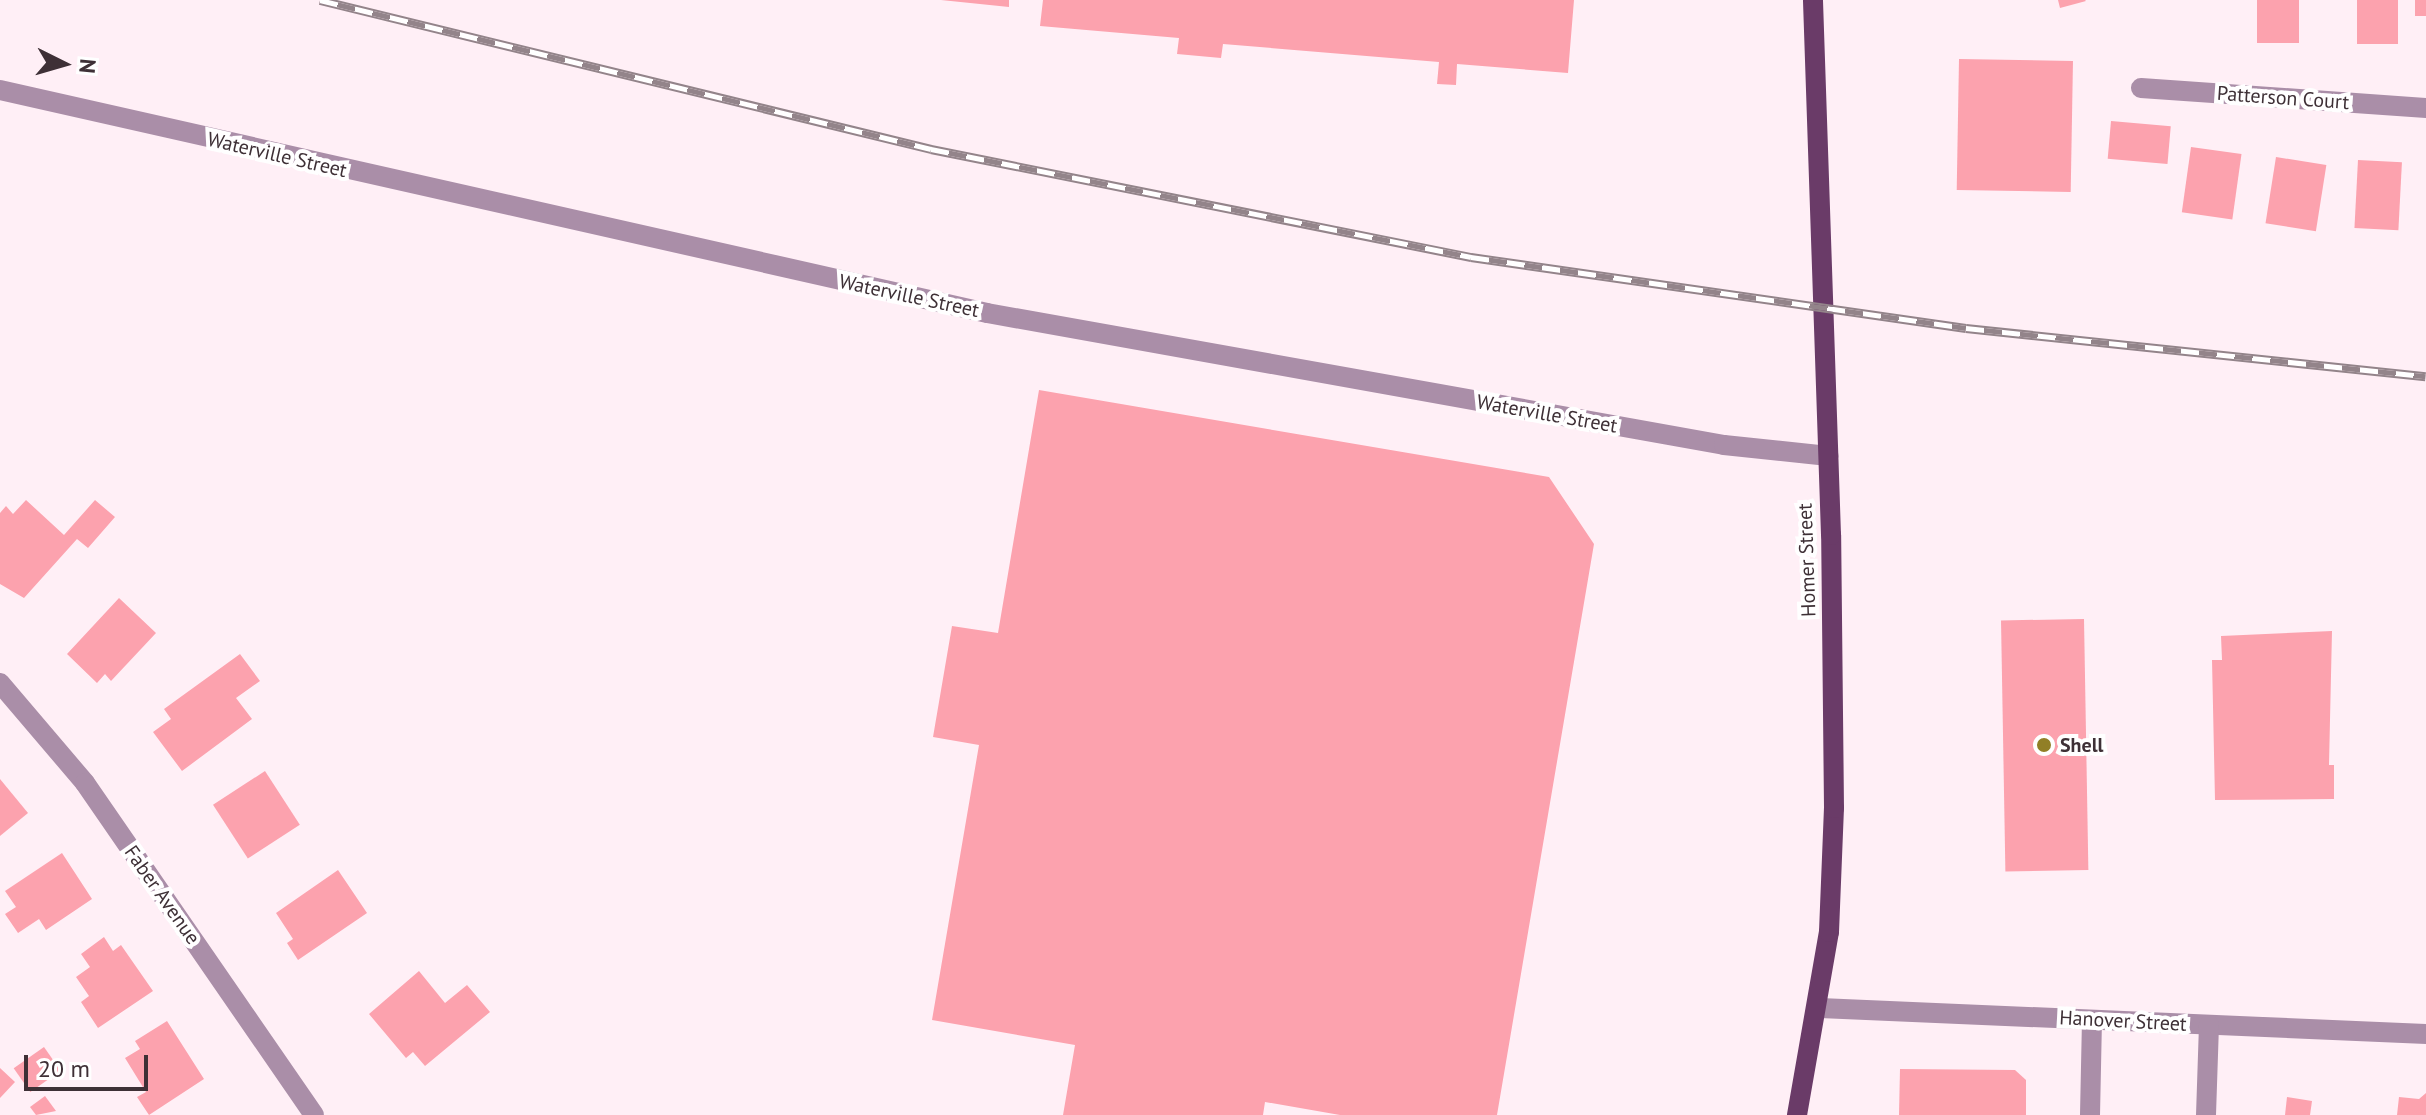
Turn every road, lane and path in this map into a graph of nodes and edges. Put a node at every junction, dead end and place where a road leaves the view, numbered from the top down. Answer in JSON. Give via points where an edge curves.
{"nodes":[{"id":1,"x":1813,"y":0,"type":"edge"},
{"id":2,"x":2141,"y":88,"type":"dead end"},
{"id":3,"x":0,"y":90,"type":"edge"},
{"id":4,"x":2426,"y":108,"type":"edge"},
{"id":5,"x":1828,"y":456,"type":"junction"},
{"id":6,"x":0,"y":683,"type":"edge"},
{"id":7,"x":1820,"y":1008,"type":"junction"},
{"id":8,"x":2092,"y":1020,"type":"junction"},
{"id":9,"x":2209,"y":1025,"type":"junction"},
{"id":10,"x":2426,"y":1034,"type":"edge"},
{"id":11,"x":314,"y":1115,"type":"edge"},
{"id":12,"x":1797,"y":1115,"type":"edge"},
{"id":13,"x":2090,"y":1115,"type":"edge"},
{"id":14,"x":2206,"y":1115,"type":"edge"}],
"edges":[{"from":1,"to":5,"type":"main road","name":"Homer Street"},
{"from":2,"to":4,"type":"street","name":"Patterson Court"},
{"from":3,"to":5,"type":"street","name":"Waterville Street","via":[[987,313],[1724,445]]},
{"from":5,"to":7,"type":"main road","name":"Homer Street","via":[[1834,808]]},
{"from":6,"to":11,"type":"street","name":"Faber Avenue","via":[[85,783]]},
{"from":7,"to":8,"type":"street","name":"Hanover Street"},
{"from":7,"to":12,"type":"main road","name":"Homer Street"},
{"from":8,"to":9,"type":"street","name":"Hanover Street"},
{"from":8,"to":13,"type":"street"},
{"from":9,"to":10,"type":"street","name":"Hanover Street"},
{"from":9,"to":14,"type":"street"}]}
